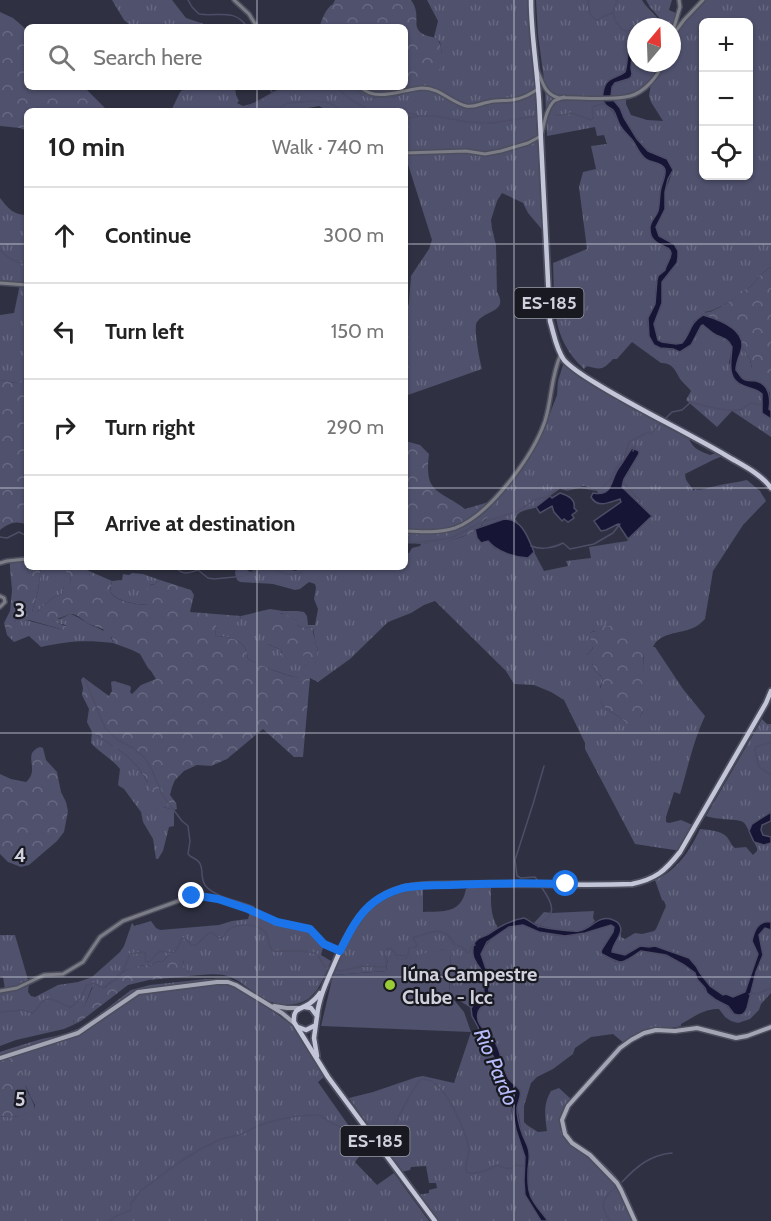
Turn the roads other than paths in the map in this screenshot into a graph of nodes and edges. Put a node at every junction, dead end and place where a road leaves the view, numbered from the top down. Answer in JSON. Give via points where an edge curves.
{"nodes":[{"id":1,"x":234,"y":0,"type":"edge"},
{"id":2,"x":531,"y":0,"type":"edge"},
{"id":3,"x":679,"y":0,"type":"edge"},
{"id":4,"x":703,"y":0,"type":"edge"},
{"id":5,"x":677,"y":18,"type":"edge"},
{"id":6,"x":255,"y":24,"type":"edge"},
{"id":7,"x":681,"y":24,"type":"edge"},
{"id":8,"x":537,"y":69,"type":"junction"},
{"id":9,"x":658,"y":72,"type":"edge"},
{"id":10,"x":538,"y":89,"type":"junction"},
{"id":11,"x":363,"y":90,"type":"edge"},
{"id":12,"x":564,"y":98,"type":"junction"},
{"id":13,"x":541,"y":135,"type":"junction"},
{"id":14,"x":408,"y":153,"type":"edge"},
{"id":15,"x":0,"y":283,"type":"edge"},
{"id":16,"x":24,"y":285,"type":"edge"},
{"id":17,"x":561,"y":354,"type":"junction"},
{"id":18,"x":771,"y":488,"type":"edge"},
{"id":19,"x":408,"y":531,"type":"edge"},
{"id":20,"x":24,"y":559,"type":"edge"},
{"id":21,"x":0,"y":563,"type":"edge"},
{"id":22,"x":0,"y":596,"type":"edge"},
{"id":23,"x":0,"y":607,"type":"edge"},
{"id":24,"x":771,"y":691,"type":"edge"},
{"id":25,"x":340,"y":951,"type":"junction"},
{"id":26,"x":323,"y":989,"type":"junction"},
{"id":27,"x":0,"y":991,"type":"edge"},
{"id":28,"x":267,"y":1004,"type":"junction"},
{"id":29,"x":303,"y":1007,"type":"junction"},
{"id":30,"x":317,"y":1016,"type":"junction"},
{"id":31,"x":316,"y":1023,"type":"junction"},
{"id":32,"x":297,"y":1026,"type":"junction"},
{"id":33,"x":771,"y":1027,"type":"edge"},
{"id":34,"x":0,"y":1058,"type":"edge"},
{"id":35,"x":318,"y":1059,"type":"junction"},
{"id":36,"x":435,"y":1221,"type":"edge"},
{"id":37,"x":635,"y":1221,"type":"edge"}],
"edges":[{"from":1,"to":6,"type":"street"},
{"from":2,"to":8,"type":"main road","number":"ES-185"},
{"from":3,"to":5,"type":"street"},
{"from":4,"to":7,"type":"street"},
{"from":8,"to":10,"type":"main road","number":"ES-185"},
{"from":8,"to":12,"type":"street","via":[[550,95]]},
{"from":9,"to":12,"type":"street","via":[[634,95]]},
{"from":10,"to":11,"type":"street","via":[[515,100],[470,107],[430,89],[376,95]]},
{"from":10,"to":13,"type":"main road","number":"ES-185"},
{"from":12,"to":13,"type":"street","via":[[553,103]]},
{"from":13,"to":14,"type":"street","via":[[501,152]]},
{"from":13,"to":17,"type":"main road","number":"ES-185","via":[[550,321]]},
{"from":15,"to":16,"type":"street"},
{"from":17,"to":18,"type":"main road","number":"ES-185","via":[[579,373],[752,471]]},
{"from":17,"to":19,"type":"street","via":[[550,404],[537,438],[490,504],[455,528]]},
{"from":20,"to":21,"type":"street"},
{"from":22,"to":23,"type":"street","via":[[5,602]]},
{"from":24,"to":25,"type":"main road","number":"ES-185","via":[[680,852],[658,875],[632,884],[499,883],[403,888],[372,903]]},
{"from":25,"to":26,"type":"main road","number":"ES-185"},
{"from":25,"to":27,"type":"street","via":[[324,944],[310,929],[277,922],[218,899],[192,896],[123,921],[100,937],[83,962],[63,974],[44,975]]},
{"from":26,"to":29,"type":"main road","number":"ES-185"},
{"from":26,"to":30,"type":"main road","number":"ES-185"},
{"from":28,"to":29,"type":"street"},
{"from":28,"to":32,"type":"street"},
{"from":28,"to":34,"type":"street","via":[[228,982],[148,990],[132,995],[78,1033]]},
{"from":29,"to":30,"type":"main road","via":[[311,1008]]},
{"from":29,"to":32,"type":"main road","number":"ES-185","via":[[294,1015]]},
{"from":30,"to":31,"type":"main road","number":"ES-185"},
{"from":31,"to":32,"type":"main road","via":[[303,1030]]},
{"from":31,"to":35,"type":"main road","number":"ES-185"},
{"from":32,"to":35,"type":"main road","number":"ES-185"},
{"from":33,"to":37,"type":"street","via":[[736,1038],[697,1028],[644,1033],[620,1048],[568,1106],[562,1120],[565,1134],[617,1183]]},
{"from":35,"to":36,"type":"main road","number":"ES-185"}]}
